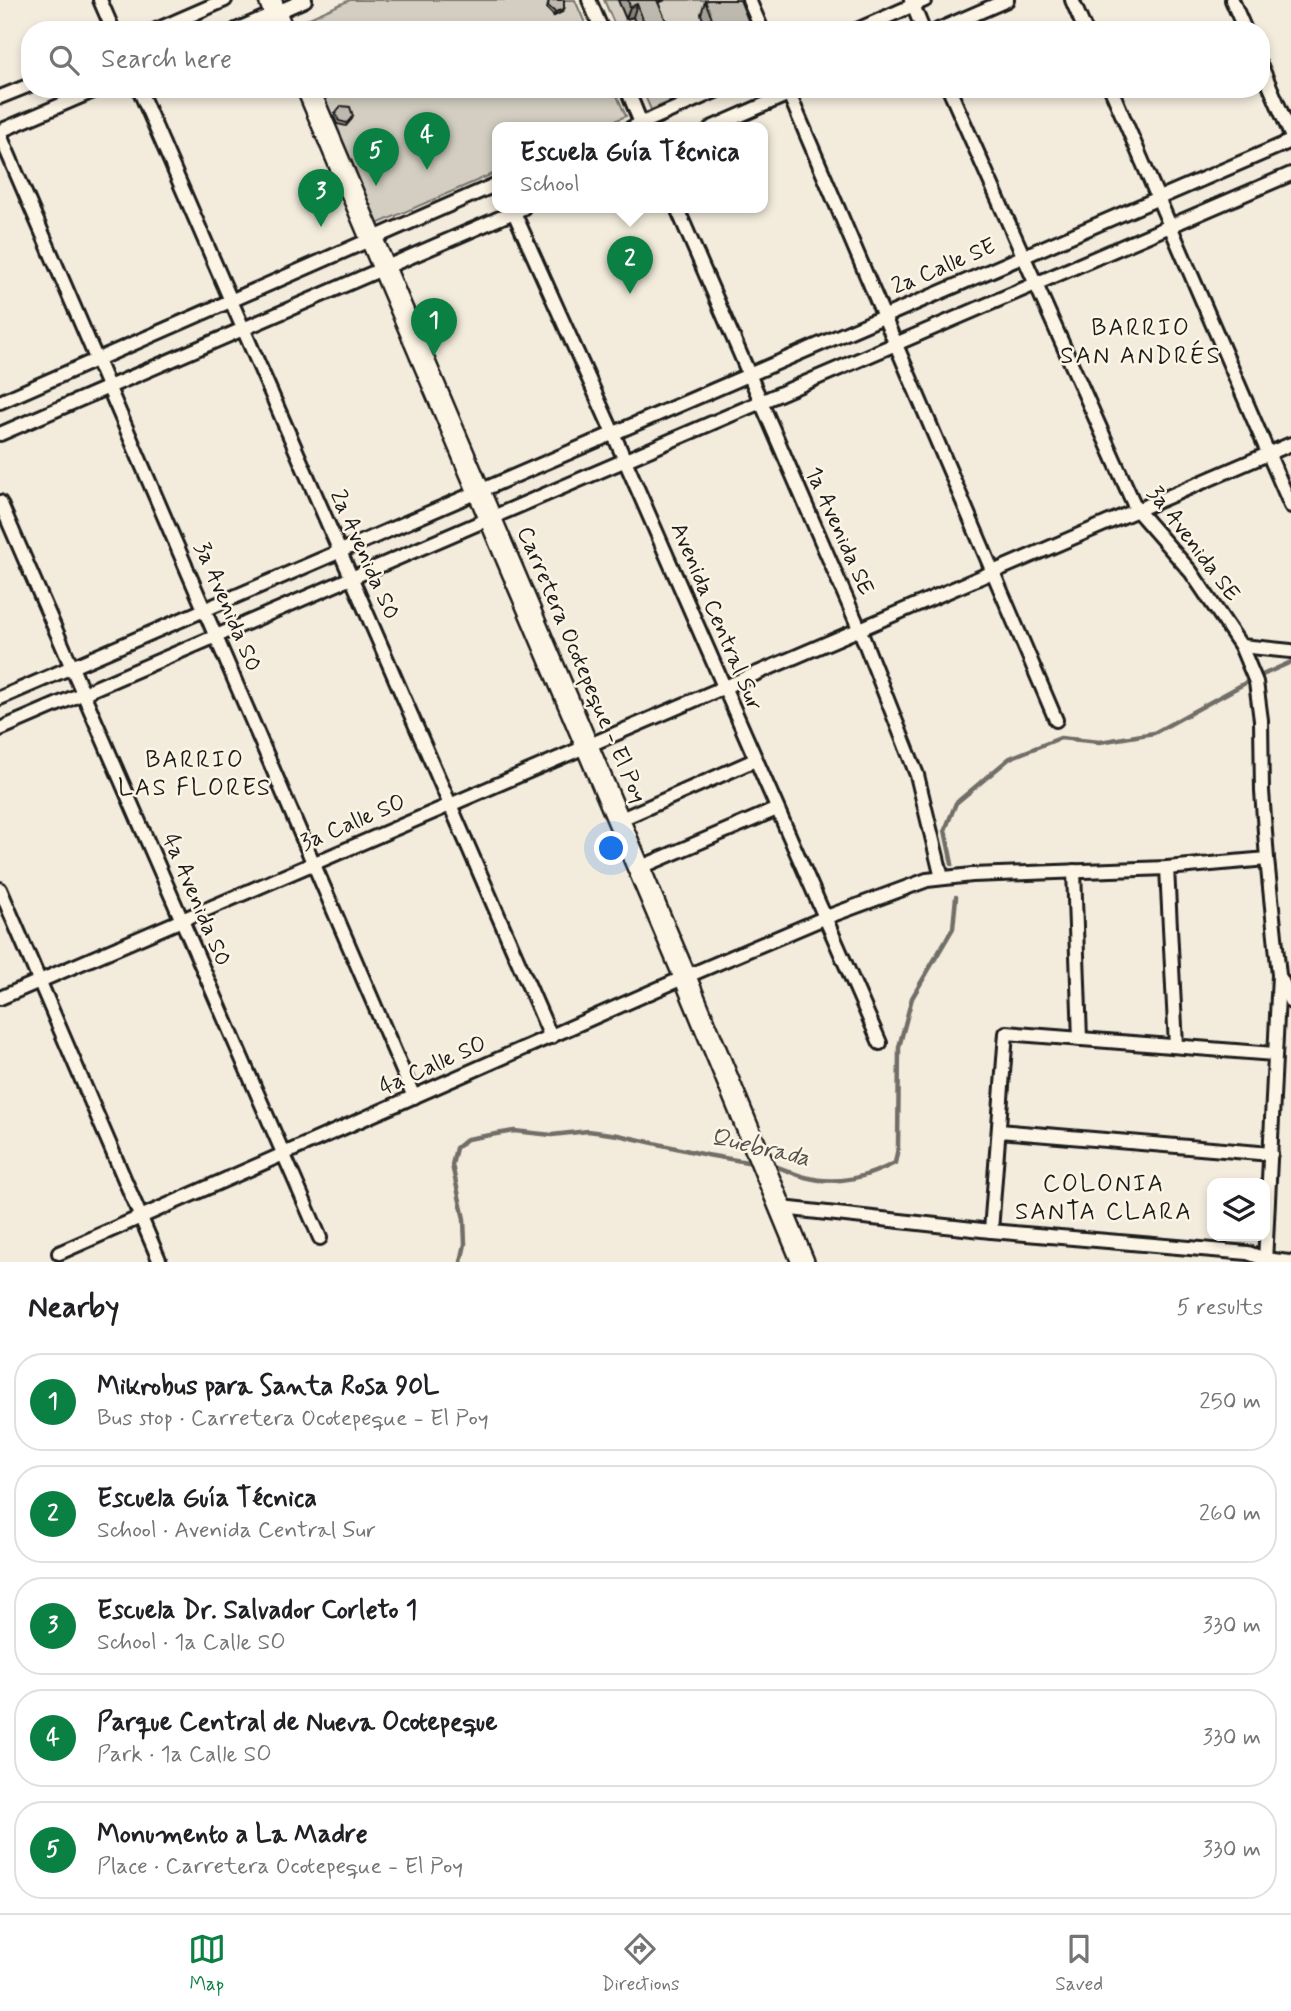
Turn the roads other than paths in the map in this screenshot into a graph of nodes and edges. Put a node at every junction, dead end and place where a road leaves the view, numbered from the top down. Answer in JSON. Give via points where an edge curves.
{"nodes":[{"id":1,"x":100,"y":0,"type":"edge"},
{"id":2,"x":225,"y":0,"type":"edge"},
{"id":3,"x":305,"y":0,"type":"edge"},
{"id":4,"x":589,"y":0,"type":"edge"},
{"id":5,"x":749,"y":0,"type":"edge"},
{"id":6,"x":1007,"y":0,"type":"edge"},
{"id":7,"x":1072,"y":0,"type":"edge"},
{"id":8,"x":1232,"y":0,"type":"edge"},
{"id":9,"x":916,"y":2,"type":"edge"},
{"id":10,"x":276,"y":14,"type":"edge"},
{"id":11,"x":109,"y":21,"type":"edge"},
{"id":12,"x":177,"y":21,"type":"edge"},
{"id":13,"x":258,"y":21,"type":"edge"},
{"id":14,"x":598,"y":21,"type":"edge"},
{"id":15,"x":758,"y":21,"type":"edge"},
{"id":16,"x":876,"y":21,"type":"edge"},
{"id":17,"x":921,"y":21,"type":"edge"},
{"id":18,"x":959,"y":21,"type":"edge"},
{"id":19,"x":1081,"y":21,"type":"edge"},
{"id":20,"x":1241,"y":21,"type":"edge"},
{"id":21,"x":1270,"y":87,"type":"edge"},
{"id":22,"x":21,"y":89,"type":"edge"},
{"id":23,"x":0,"y":97,"type":"edge"},
{"id":24,"x":78,"y":98,"type":"edge"},
{"id":25,"x":143,"y":98,"type":"edge"},
{"id":26,"x":312,"y":98,"type":"edge"},
{"id":27,"x":630,"y":98,"type":"edge"},
{"id":28,"x":700,"y":98,"type":"edge"},
{"id":29,"x":777,"y":98,"type":"edge"},
{"id":30,"x":795,"y":98,"type":"edge"},
{"id":31,"x":954,"y":98,"type":"edge"},
{"id":32,"x":1115,"y":98,"type":"edge"},
{"id":33,"x":637,"y":122,"type":"edge"},
{"id":34,"x":647,"y":122,"type":"edge"},
{"id":35,"x":724,"y":122,"type":"edge"},
{"id":36,"x":0,"y":133,"type":"edge"},
{"id":37,"x":1291,"y":135,"type":"edge"},
{"id":38,"x":1291,"y":141,"type":"edge"},
{"id":39,"x":1291,"y":174,"type":"edge"},
{"id":40,"x":492,"y":186,"type":"edge"},
{"id":41,"x":1158,"y":198,"type":"junction"},
{"id":42,"x":509,"y":213,"type":"edge"},
{"id":43,"x":517,"y":213,"type":"edge"},
{"id":44,"x":679,"y":213,"type":"edge"},
{"id":45,"x":1170,"y":226,"type":"junction"},
{"id":46,"x":372,"y":240,"type":"junction"},
{"id":47,"x":1023,"y":256,"type":"junction"},
{"id":48,"x":384,"y":269,"type":"junction"},
{"id":49,"x":1036,"y":284,"type":"junction"},
{"id":50,"x":231,"y":301,"type":"junction"},
{"id":51,"x":885,"y":316,"type":"junction"},
{"id":52,"x":243,"y":329,"type":"junction"},
{"id":53,"x":897,"y":344,"type":"junction"},
{"id":54,"x":97,"y":360,"type":"junction"},
{"id":55,"x":748,"y":375,"type":"junction"},
{"id":56,"x":109,"y":387,"type":"junction"},
{"id":57,"x":0,"y":402,"type":"edge"},
{"id":58,"x":760,"y":402,"type":"junction"},
{"id":59,"x":613,"y":433,"type":"junction"},
{"id":60,"x":0,"y":434,"type":"edge"},
{"id":61,"x":1291,"y":444,"type":"edge"},
{"id":62,"x":1268,"y":453,"type":"junction"},
{"id":63,"x":625,"y":460,"type":"junction"},
{"id":64,"x":479,"y":491,"type":"junction"},
{"id":65,"x":0,"y":502,"type":"edge"},
{"id":66,"x":1291,"y":506,"type":"edge"},
{"id":67,"x":1136,"y":509,"type":"junction"},
{"id":68,"x":490,"y":518,"type":"junction"},
{"id":69,"x":340,"y":551,"type":"junction"},
{"id":70,"x":994,"y":570,"type":"junction"},
{"id":71,"x":351,"y":578,"type":"junction"},
{"id":72,"x":205,"y":609,"type":"junction"},
{"id":73,"x":859,"y":628,"type":"junction"},
{"id":74,"x":216,"y":636,"type":"junction"},
{"id":75,"x":1241,"y":646,"type":"junction"},
{"id":76,"x":1291,"y":651,"type":"edge"},
{"id":77,"x":71,"y":667,"type":"junction"},
{"id":78,"x":723,"y":686,"type":"junction"},
{"id":79,"x":83,"y":693,"type":"junction"},
{"id":80,"x":0,"y":698,"type":"edge"},
{"id":81,"x":1056,"y":720,"type":"dead end"},
{"id":82,"x":0,"y":729,"type":"edge"},
{"id":83,"x":587,"y":745,"type":"junction"},
{"id":84,"x":755,"y":760,"type":"junction"},
{"id":85,"x":449,"y":804,"type":"junction"},
{"id":86,"x":777,"y":809,"type":"junction"},
{"id":87,"x":619,"y":820,"type":"junction"},
{"id":88,"x":1267,"y":859,"type":"junction"},
{"id":89,"x":314,"y":862,"type":"junction"},
{"id":90,"x":639,"y":868,"type":"junction"},
{"id":91,"x":1167,"y":868,"type":"junction"},
{"id":92,"x":1074,"y":871,"type":"junction"},
{"id":93,"x":942,"y":878,"type":"junction"},
{"id":94,"x":0,"y":889,"type":"edge"},
{"id":95,"x":824,"y":918,"type":"junction"},
{"id":96,"x":181,"y":920,"type":"junction"},
{"id":97,"x":1279,"y":975,"type":"junction"},
{"id":98,"x":685,"y":977,"type":"junction"},
{"id":99,"x":39,"y":981,"type":"junction"},
{"id":100,"x":0,"y":998,"type":"edge"},
{"id":101,"x":1291,"y":1002,"type":"edge"},
{"id":102,"x":551,"y":1037,"type":"junction"},
{"id":103,"x":1080,"y":1039,"type":"junction"},
{"id":104,"x":880,"y":1043,"type":"dead end"},
{"id":105,"x":1176,"y":1046,"type":"junction"},
{"id":106,"x":1275,"y":1054,"type":"junction"},
{"id":107,"x":414,"y":1097,"type":"junction"},
{"id":108,"x":999,"y":1131,"type":"junction"},
{"id":109,"x":283,"y":1154,"type":"junction"},
{"id":110,"x":1271,"y":1154,"type":"junction"},
{"id":111,"x":782,"y":1208,"type":"junction"},
{"id":112,"x":141,"y":1217,"type":"junction"},
{"id":113,"x":991,"y":1231,"type":"junction"},
{"id":114,"x":320,"y":1238,"type":"dead end"},
{"id":115,"x":60,"y":1253,"type":"dead end"},
{"id":116,"x":1265,"y":1261,"type":"edge"},
{"id":117,"x":160,"y":1262,"type":"edge"},
{"id":118,"x":803,"y":1262,"type":"edge"},
{"id":119,"x":1289,"y":1262,"type":"edge"}],
"edges":[{"from":1,"to":11,"type":"street"},
{"from":2,"to":12,"type":"street"},
{"from":3,"to":10,"type":"street"},
{"from":4,"to":14,"type":"street"},
{"from":5,"to":15,"type":"street"},
{"from":6,"to":18,"type":"street"},
{"from":7,"to":19,"type":"street"},
{"from":8,"to":20,"type":"street"},
{"from":9,"to":16,"type":"street"},
{"from":9,"to":17,"type":"street"},
{"from":10,"to":13,"type":"street"},
{"from":21,"to":37,"type":"street"},
{"from":22,"to":23,"type":"street"},
{"from":24,"to":36,"type":"street"},
{"from":25,"to":50,"type":"street","name":"2a Avenida SO"},
{"from":26,"to":46,"type":"main road","name":"Carretera Ocotepeque - El Poy"},
{"from":27,"to":33,"type":"street"},
{"from":28,"to":34,"type":"street"},
{"from":29,"to":35,"type":"street"},
{"from":30,"to":51,"type":"street"},
{"from":31,"to":47,"type":"street","name":"3a Avenida SE"},
{"from":32,"to":41,"type":"street"},
{"from":36,"to":54,"type":"street","name":"3a Avenida SO"},
{"from":38,"to":41,"type":"street","name":"2a Calle SE"},
{"from":39,"to":45,"type":"street"},
{"from":40,"to":46,"type":"street"},
{"from":41,"to":45,"type":"street"},
{"from":41,"to":47,"type":"street","name":"2a Calle SE"},
{"from":42,"to":48,"type":"street"},
{"from":43,"to":59,"type":"street","name":"Avenida Central Sur"},
{"from":44,"to":55,"type":"street","name":"1a Avenida SE"},
{"from":45,"to":49,"type":"street"},
{"from":45,"to":62,"type":"street"},
{"from":46,"to":48,"type":"main road","name":"Carretera Ocotepeque - El Poy"},
{"from":46,"to":50,"type":"street"},
{"from":47,"to":49,"type":"street","name":"3a Avenida SE"},
{"from":47,"to":51,"type":"street","name":"2a Calle SE"},
{"from":48,"to":52,"type":"street"},
{"from":48,"to":64,"type":"main road","name":"Carretera Ocotepeque - El Poy"},
{"from":49,"to":53,"type":"street"},
{"from":49,"to":67,"type":"street","name":"3a Avenida SE"},
{"from":50,"to":52,"type":"street","name":"2a Avenida SO"},
{"from":50,"to":54,"type":"street"},
{"from":51,"to":53,"type":"street"},
{"from":51,"to":55,"type":"street","name":"2a Calle SE"},
{"from":52,"to":56,"type":"street"},
{"from":52,"to":69,"type":"street","name":"2a Avenida SO"},
{"from":53,"to":58,"type":"street"},
{"from":53,"to":70,"type":"street"},
{"from":54,"to":56,"type":"street","name":"3a Avenida SO"},
{"from":54,"to":57,"type":"street"},
{"from":55,"to":58,"type":"street","name":"1a Avenida SE"},
{"from":55,"to":59,"type":"street","name":"2a Calle SE"},
{"from":56,"to":60,"type":"street"},
{"from":56,"to":72,"type":"street","name":"3a Avenida SO"},
{"from":58,"to":63,"type":"street"},
{"from":58,"to":73,"type":"street","name":"1a Avenida SE"},
{"from":59,"to":63,"type":"street","name":"Avenida Central Sur"},
{"from":59,"to":64,"type":"street","name":"2a Calle SE"},
{"from":61,"to":62,"type":"street","name":"3a Calle SO"},
{"from":62,"to":66,"type":"street"},
{"from":62,"to":67,"type":"street","name":"3a Calle SO"},
{"from":63,"to":68,"type":"street"},
{"from":63,"to":78,"type":"street","name":"Avenida Central Sur"},
{"from":64,"to":68,"type":"main road","name":"Carretera Ocotepeque - El Poy"},
{"from":64,"to":69,"type":"street","name":"2a Calle SE"},
{"from":65,"to":77,"type":"street","name":"4a Avenida SO"},
{"from":67,"to":70,"type":"street","name":"3a Calle SO"},
{"from":67,"to":75,"type":"street","name":"3a Avenida SE","via":[[1191,572]]},
{"from":68,"to":71,"type":"street"},
{"from":68,"to":83,"type":"main road","name":"Carretera Ocotepeque - El Poy"},
{"from":69,"to":71,"type":"street","name":"2a Avenida SO"},
{"from":69,"to":72,"type":"street","name":"2a Calle SE"},
{"from":70,"to":73,"type":"street","name":"3a Calle SO"},
{"from":70,"to":81,"type":"street"},
{"from":71,"to":74,"type":"street"},
{"from":71,"to":85,"type":"street","name":"2a Avenida SO"},
{"from":72,"to":74,"type":"street","name":"3a Avenida SO"},
{"from":72,"to":77,"type":"street","name":"2a Calle SE"},
{"from":73,"to":78,"type":"street","name":"3a Calle SO"},
{"from":73,"to":93,"type":"street","name":"1a Avenida SE","via":[[917,775]]},
{"from":74,"to":79,"type":"street"},
{"from":74,"to":89,"type":"street","name":"3a Avenida SO"},
{"from":75,"to":76,"type":"street"},
{"from":75,"to":88,"type":"street","name":"3a Avenida SE","via":[[1260,702]]},
{"from":77,"to":79,"type":"street","name":"4a Avenida SO"},
{"from":77,"to":80,"type":"street","name":"2a Calle SE"},
{"from":78,"to":83,"type":"street","name":"3a Calle SO"},
{"from":78,"to":84,"type":"street","name":"Avenida Central Sur"},
{"from":79,"to":82,"type":"street"},
{"from":79,"to":96,"type":"street","name":"4a Avenida SO"},
{"from":83,"to":85,"type":"street","name":"3a Calle SO"},
{"from":83,"to":87,"type":"main road","name":"Carretera Ocotepeque - El Poy"},
{"from":84,"to":86,"type":"street","name":"Avenida Central Sur"},
{"from":84,"to":87,"type":"street"},
{"from":85,"to":89,"type":"street","name":"3a Calle SO"},
{"from":85,"to":102,"type":"street","name":"2a Avenida SO"},
{"from":86,"to":90,"type":"street"},
{"from":86,"to":95,"type":"street","name":"Avenida Central Sur"},
{"from":87,"to":90,"type":"main road","name":"Carretera Ocotepeque - El Poy"},
{"from":88,"to":91,"type":"street","name":"4a Calle SO"},
{"from":88,"to":97,"type":"street","name":"3a Avenida SE"},
{"from":89,"to":96,"type":"street","name":"3a Calle SO"},
{"from":89,"to":107,"type":"street","name":"3a Avenida SO"},
{"from":90,"to":98,"type":"main road","name":"Carretera Ocotepeque - El Poy"},
{"from":91,"to":92,"type":"street","name":"4a Calle SO"},
{"from":91,"to":105,"type":"street"},
{"from":92,"to":93,"type":"street","name":"4a Calle SO"},
{"from":92,"to":103,"type":"street"},
{"from":93,"to":95,"type":"street","name":"4a Calle SO"},
{"from":94,"to":99,"type":"street"},
{"from":95,"to":98,"type":"street","name":"4a Calle SO"},
{"from":95,"to":104,"type":"street","name":"Avenida Central Sur"},
{"from":96,"to":99,"type":"street","name":"3a Calle SO"},
{"from":96,"to":109,"type":"street","name":"4a Avenida SO"},
{"from":97,"to":101,"type":"street"},
{"from":97,"to":106,"type":"street","name":"3a Avenida SE"},
{"from":98,"to":102,"type":"street","name":"4a Calle SO"},
{"from":98,"to":111,"type":"main road","name":"Carretera Ocotepeque - El Poy"},
{"from":99,"to":100,"type":"street","name":"3a Calle SO"},
{"from":99,"to":112,"type":"street"},
{"from":102,"to":107,"type":"street","name":"4a Calle SO"},
{"from":103,"to":105,"type":"street"},
{"from":103,"to":108,"type":"street","via":[[1006,1033]]},
{"from":105,"to":106,"type":"street"},
{"from":106,"to":110,"type":"street","name":"3a Avenida SE"},
{"from":107,"to":109,"type":"street","name":"4a Calle SO"},
{"from":108,"to":110,"type":"street"},
{"from":108,"to":113,"type":"street"},
{"from":109,"to":112,"type":"street","name":"4a Calle SO"},
{"from":109,"to":114,"type":"street","name":"4a Avenida SO"},
{"from":110,"to":116,"type":"street","name":"3a Avenida SE"},
{"from":111,"to":113,"type":"street"},
{"from":111,"to":118,"type":"main road","name":"Carretera Ocotepeque - El Poy"},
{"from":112,"to":115,"type":"street","name":"4a Calle SO"},
{"from":112,"to":117,"type":"street"},
{"from":113,"to":116,"type":"street","via":[[1248,1253]]},
{"from":116,"to":119,"type":"street"}]}
